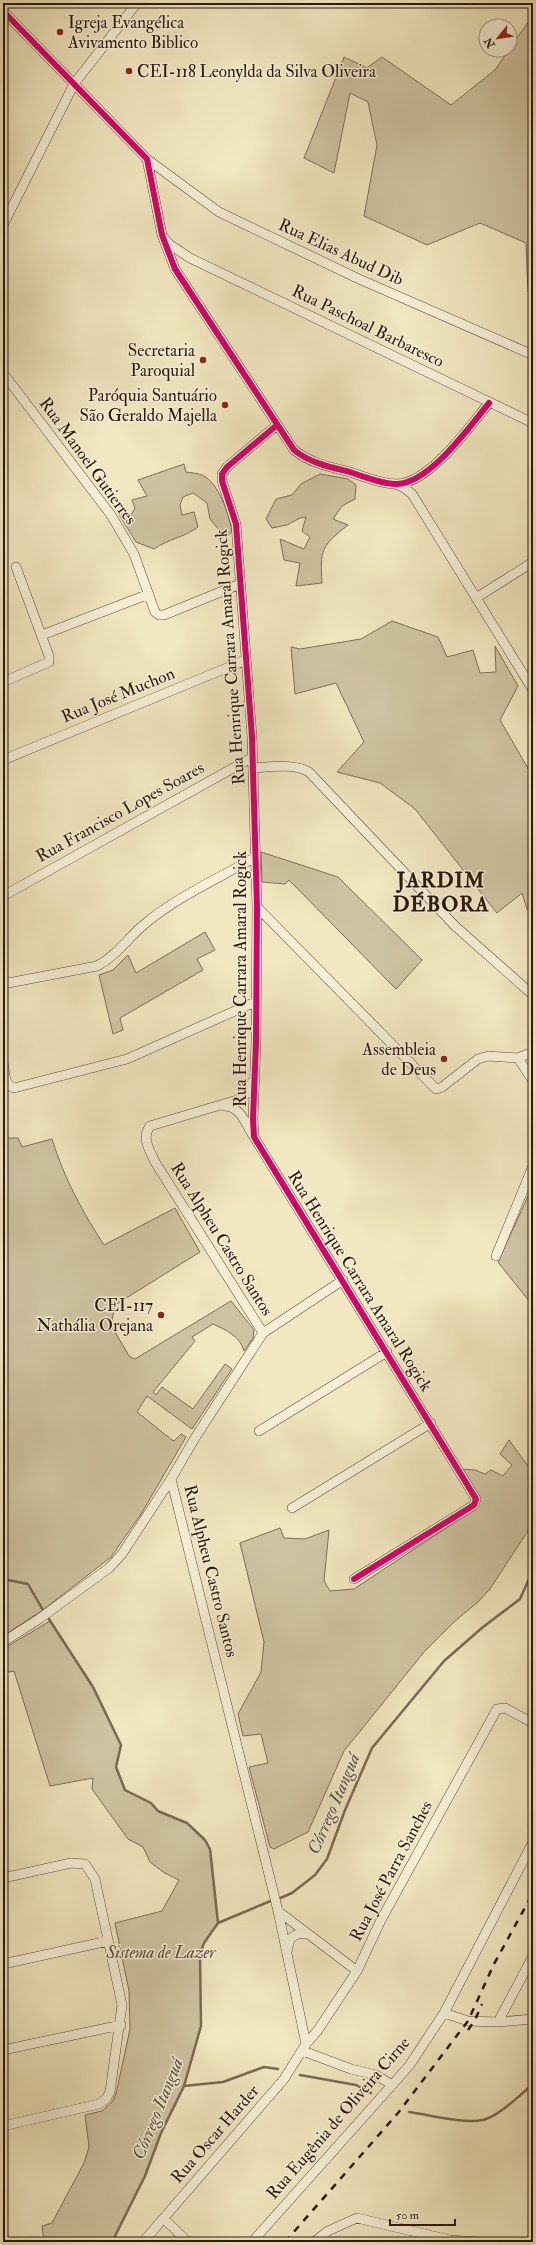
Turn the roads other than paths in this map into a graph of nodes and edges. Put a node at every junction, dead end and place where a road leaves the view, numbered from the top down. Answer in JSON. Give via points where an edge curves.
{"nodes":[{"id":1,"x":124,"y":3,"type":"edge"},
{"id":2,"x":134,"y":7,"type":"edge"},
{"id":3,"x":3,"y":12,"type":"edge"},
{"id":4,"x":74,"y":84,"type":"junction"},
{"id":5,"x":147,"y":159,"type":"junction"},
{"id":6,"x":3,"y":225,"type":"edge"},
{"id":7,"x":162,"y":235,"type":"junction"},
{"id":8,"x":190,"y":258,"type":"junction"},
{"id":9,"x":175,"y":269,"type":"junction"},
{"id":10,"x":533,"y":355,"type":"edge"},
{"id":11,"x":3,"y":373,"type":"edge"},
{"id":12,"x":490,"y":402,"type":"junction"},
{"id":13,"x":533,"y":423,"type":"edge"},
{"id":14,"x":277,"y":425,"type":"junction"},
{"id":15,"x":409,"y":481,"type":"junction"},
{"id":16,"x":395,"y":484,"type":"junction"},
{"id":17,"x":416,"y":501,"type":"junction"},
{"id":18,"x":533,"y":562,"type":"edge"},
{"id":19,"x":16,"y":567,"type":"dead end"},
{"id":20,"x":240,"y":584,"type":"junction"},
{"id":21,"x":149,"y":594,"type":"junction"},
{"id":22,"x":476,"y":598,"type":"junction"},
{"id":23,"x":42,"y":635,"type":"junction"},
{"id":24,"x":246,"y":660,"type":"junction"},
{"id":25,"x":3,"y":682,"type":"edge"},
{"id":26,"x":533,"y":690,"type":"edge"},
{"id":27,"x":253,"y":757,"type":"junction"},
{"id":28,"x":3,"y":760,"type":"edge"},
{"id":29,"x":253,"y":768,"type":"junction"},
{"id":30,"x":254,"y":858,"type":"junction"},
{"id":31,"x":3,"y":896,"type":"edge"},
{"id":32,"x":256,"y":907,"type":"junction"},
{"id":33,"x":3,"y":984,"type":"edge"},
{"id":34,"x":533,"y":995,"type":"edge"},
{"id":35,"x":255,"y":1002,"type":"junction"},
{"id":36,"x":533,"y":1052,"type":"edge"},
{"id":37,"x":518,"y":1058,"type":"junction"},
{"id":38,"x":3,"y":1063,"type":"edge"},
{"id":39,"x":254,"y":1074,"type":"junction"},
{"id":40,"x":533,"y":1081,"type":"edge"},
{"id":41,"x":220,"y":1106,"type":"junction"},
{"id":42,"x":254,"y":1137,"type":"junction"},
{"id":43,"x":533,"y":1166,"type":"edge"},
{"id":44,"x":496,"y":1256,"type":"dead end"},
{"id":45,"x":343,"y":1280,"type":"junction"},
{"id":46,"x":262,"y":1333,"type":"junction"},
{"id":47,"x":387,"y":1352,"type":"junction"},
{"id":48,"x":431,"y":1423,"type":"junction"},
{"id":49,"x":259,"y":1431,"type":"dead end"},
{"id":50,"x":171,"y":1479,"type":"junction"},
{"id":51,"x":292,"y":1508,"type":"dead end"},
{"id":52,"x":354,"y":1579,"type":"dead end"},
{"id":53,"x":3,"y":1642,"type":"edge"},
{"id":54,"x":533,"y":1723,"type":"edge"},
{"id":55,"x":533,"y":1842,"type":"edge"},
{"id":56,"x":3,"y":1878,"type":"edge"},
{"id":57,"x":278,"y":1909,"type":"junction"},
{"id":58,"x":310,"y":1935,"type":"junction"},
{"id":59,"x":108,"y":1941,"type":"junction"},
{"id":60,"x":288,"y":1955,"type":"junction"},
{"id":61,"x":533,"y":1956,"type":"edge"},
{"id":62,"x":3,"y":1964,"type":"edge"},
{"id":63,"x":357,"y":1971,"type":"junction"},
{"id":64,"x":444,"y":2012,"type":"junction"},
{"id":65,"x":533,"y":2019,"type":"edge"},
{"id":66,"x":498,"y":2022,"type":"junction"},
{"id":67,"x":121,"y":2025,"type":"junction"},
{"id":68,"x":305,"y":2048,"type":"junction"},
{"id":69,"x":3,"y":2050,"type":"edge"},
{"id":70,"x":392,"y":2084,"type":"junction"},
{"id":71,"x":3,"y":2126,"type":"edge"},
{"id":72,"x":164,"y":2219,"type":"junction"},
{"id":73,"x":143,"y":2242,"type":"edge"},
{"id":74,"x":188,"y":2242,"type":"edge"},
{"id":75,"x":252,"y":2242,"type":"edge"},
{"id":76,"x":314,"y":2242,"type":"edge"},
{"id":77,"x":478,"y":2242,"type":"edge"}],
"edges":[{"from":1,"to":2,"type":"street"},
{"from":2,"to":4,"type":"street"},
{"from":3,"to":4,"type":"street","name":"Rua Elias Abud Dib"},
{"from":4,"to":5,"type":"street","name":"Rua Elias Abud Dib"},
{"from":4,"to":6,"type":"street"},
{"from":5,"to":7,"type":"street"},
{"from":5,"to":10,"type":"street","name":"Rua Elias Abud Dib","via":[[219,212],[359,279]]},
{"from":7,"to":8,"type":"street","name":"Rua Paschoal Barbaresco","via":[[169,244]]},
{"from":7,"to":9,"type":"street"},
{"from":8,"to":9,"type":"street","via":[[181,261]]},
{"from":8,"to":12,"type":"street","name":"Rua Paschoal Barbaresco"},
{"from":9,"to":14,"type":"street"},
{"from":11,"to":21,"type":"street","name":"Rua Manoel Gutierres","via":[[111,514],[134,554]]},
{"from":12,"to":13,"type":"street","name":"Rua Paschoal Barbaresco"},
{"from":12,"to":15,"type":"street","via":[[436,464]]},
{"from":14,"to":16,"type":"street","via":[[294,450],[302,456]]},
{"from":14,"to":20,"type":"street","name":"Rua Henrique Carrara Amaral Rogick","via":[[222,474],[236,524]]},
{"from":15,"to":16,"type":"street"},
{"from":15,"to":17,"type":"street"},
{"from":16,"to":17,"type":"street","via":[[406,489]]},
{"from":17,"to":22,"type":"street"},
{"from":18,"to":22,"type":"street"},
{"from":19,"to":23,"type":"street"},
{"from":20,"to":21,"type":"street","name":"Rua Manoel Gutierres","via":[[164,615],[155,612]]},
{"from":20,"to":24,"type":"street","name":"Rua Henrique Carrara Amaral Rogick"},
{"from":21,"to":23,"type":"street"},
{"from":22,"to":26,"type":"street"},
{"from":23,"to":25,"type":"street","via":[[49,662]]},
{"from":24,"to":27,"type":"street","name":"Rua Henrique Carrara Amaral Rogick"},
{"from":24,"to":28,"type":"street","name":"Rua José Muchon"},
{"from":27,"to":29,"type":"street","name":"Rua Henrique Carrara Amaral Rogick"},
{"from":27,"to":31,"type":"street","name":"Rua Francisco Lopes Soares"},
{"from":29,"to":30,"type":"street","name":"Rua Henrique Carrara Amaral Rogick"},
{"from":29,"to":34,"type":"street","via":[[294,767],[309,772],[455,926]]},
{"from":30,"to":32,"type":"street","name":"Rua Henrique Carrara Amaral Rogick"},
{"from":30,"to":33,"type":"street","via":[[162,910],[145,922],[110,959],[97,966]]},
{"from":32,"to":35,"type":"street","name":"Rua Henrique Carrara Amaral Rogick"},
{"from":32,"to":37,"type":"street","via":[[436,1089],[483,1057]]},
{"from":35,"to":38,"type":"street","via":[[127,1059],[14,1088],[9,1086]]},
{"from":35,"to":39,"type":"street","name":"Rua Henrique Carrara Amaral Rogick"},
{"from":36,"to":37,"type":"street"},
{"from":37,"to":40,"type":"street"},
{"from":39,"to":41,"type":"street","name":"Rua Alpheu Castro Santos","via":[[250,1088],[244,1096]]},
{"from":39,"to":42,"type":"street","name":"Rua Henrique Carrara Amaral Rogick"},
{"from":41,"to":42,"type":"street","via":[[231,1106],[238,1110]]},
{"from":41,"to":46,"type":"street","name":"Rua Alpheu Castro Santos","via":[[150,1126],[146,1132],[146,1140],[155,1162]]},
{"from":42,"to":45,"type":"street","name":"Rua Henrique Carrara Amaral Rogick"},
{"from":43,"to":44,"type":"street"},
{"from":45,"to":46,"type":"street"},
{"from":45,"to":47,"type":"street","name":"Rua Henrique Carrara Amaral Rogick"},
{"from":46,"to":50,"type":"street","name":"Rua Alpheu Castro Santos"},
{"from":47,"to":48,"type":"street","name":"Rua Henrique Carrara Amaral Rogick"},
{"from":47,"to":49,"type":"street"},
{"from":48,"to":51,"type":"street"},
{"from":48,"to":52,"type":"street","name":"Rua Henrique Carrara Amaral Rogick","via":[[476,1498],[474,1505]]},
{"from":50,"to":53,"type":"street","via":[[122,1554],[90,1584]]},
{"from":50,"to":57,"type":"street","name":"Rua Alpheu Castro Santos"},
{"from":54,"to":63,"type":"street","name":"Rua José Parra Sanches","via":[[505,1708],[497,1709],[381,1920]]},
{"from":55,"to":64,"type":"street","name":"Rua Eugênia de Oliveira Cirne"},
{"from":56,"to":59,"type":"street","via":[[71,1862],[85,1864],[95,1879]]},
{"from":57,"to":58,"type":"street"},
{"from":57,"to":60,"type":"street","name":"Rua Alpheu Castro Santos"},
{"from":58,"to":60,"type":"street","name":"Rua Alpheu Castro Santos","via":[[298,1933],[293,1936],[288,1946]]},
{"from":58,"to":63,"type":"street"},
{"from":59,"to":62,"type":"street"},
{"from":59,"to":67,"type":"street","via":[[122,2005]]},
{"from":60,"to":68,"type":"street","name":"Rua Alpheu Castro Santos"},
{"from":61,"to":66,"type":"street"},
{"from":63,"to":68,"type":"street","name":"Rua José Parra Sanches"},
{"from":64,"to":66,"type":"street","via":[[468,2021]]},
{"from":64,"to":70,"type":"street","name":"Rua Eugênia de Oliveira Cirne","via":[[409,2066]]},
{"from":65,"to":66,"type":"street"},
{"from":67,"to":69,"type":"street"},
{"from":67,"to":71,"type":"street","via":[[110,2092],[106,2099],[98,2104]]},
{"from":68,"to":70,"type":"street","via":[[351,2069],[376,2074]]},
{"from":68,"to":72,"type":"street","name":"Rua Oscar Harder","via":[[284,2079]]},
{"from":70,"to":75,"type":"street","name":"Rua Eugênia de Oliveira Cirne"},
{"from":72,"to":73,"type":"street","name":"Rua Oscar Harder"},
{"from":72,"to":74,"type":"street"},
{"from":76,"to":77,"type":"street","via":[[328,2231],[356,2218],[450,2240]]}]}
